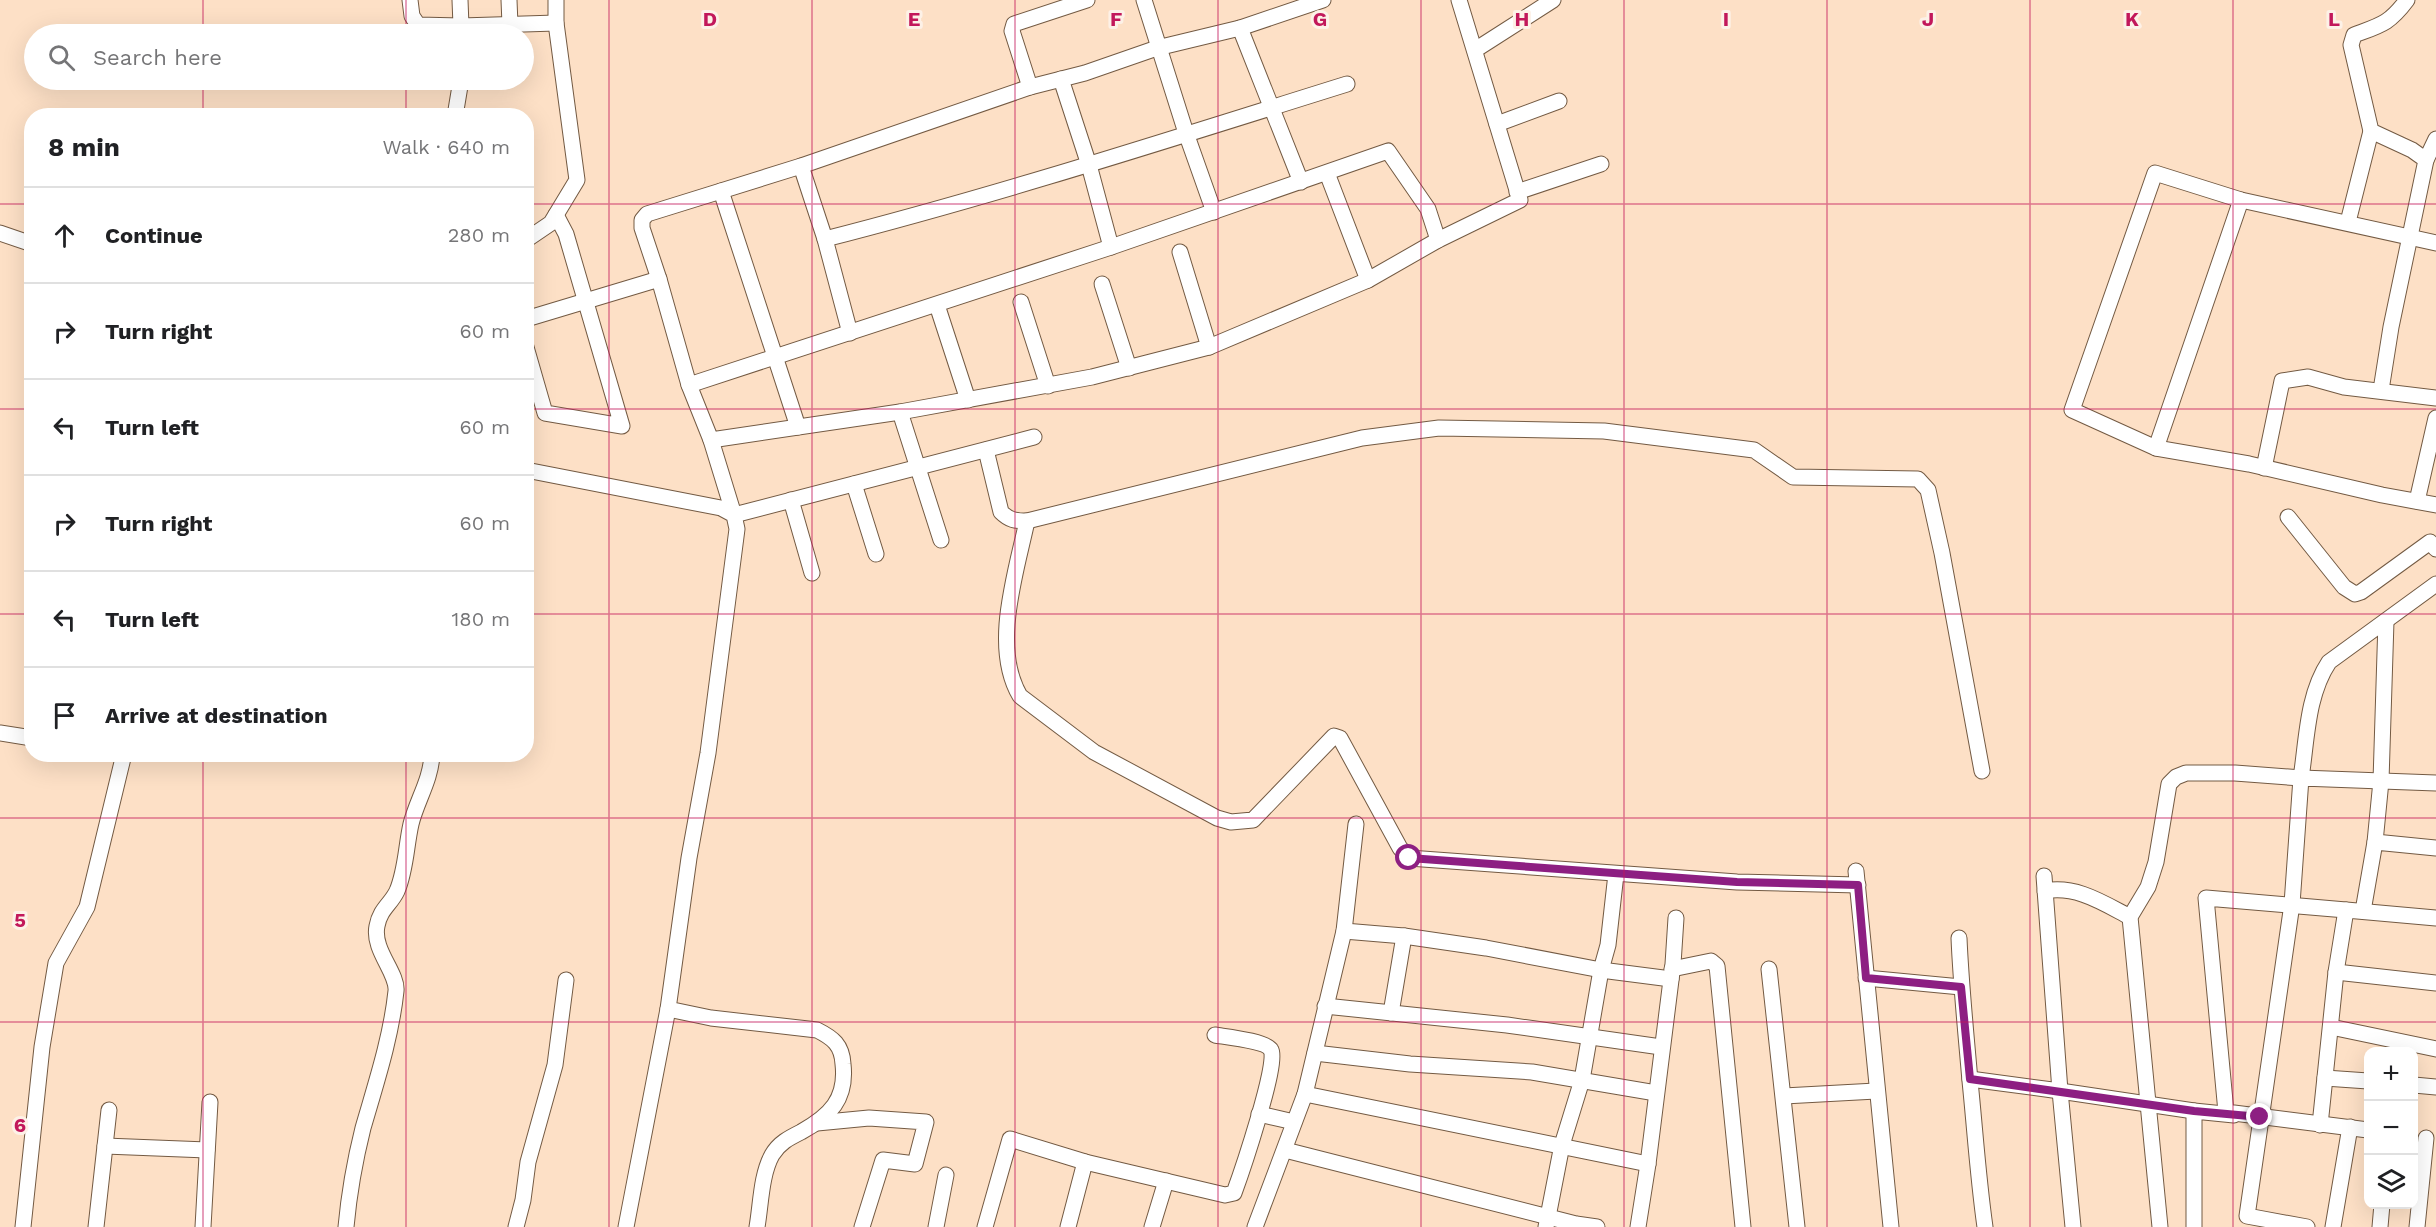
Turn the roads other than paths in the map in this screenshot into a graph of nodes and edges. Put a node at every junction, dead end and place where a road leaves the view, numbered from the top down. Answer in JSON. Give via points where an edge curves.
{"nodes":[{"id":1,"x":410,"y":0,"type":"edge"},
{"id":2,"x":460,"y":0,"type":"edge"},
{"id":3,"x":509,"y":0,"type":"edge"},
{"id":4,"x":556,"y":0,"type":"edge"},
{"id":5,"x":1144,"y":0,"type":"edge"},
{"id":6,"x":1320,"y":0,"type":"edge"},
{"id":7,"x":1459,"y":0,"type":"edge"},
{"id":8,"x":1552,"y":0,"type":"edge"},
{"id":9,"x":2407,"y":0,"type":"edge"},
{"id":10,"x":1077,"y":1,"type":"edge"},
{"id":11,"x":556,"y":22,"type":"junction"},
{"id":12,"x":417,"y":24,"type":"edge"},
{"id":13,"x":461,"y":24,"type":"edge"},
{"id":14,"x":510,"y":24,"type":"edge"},
{"id":15,"x":525,"y":24,"type":"edge"},
{"id":16,"x":1240,"y":28,"type":"junction"},
{"id":17,"x":1157,"y":48,"type":"junction"},
{"id":18,"x":1474,"y":50,"type":"junction"},
{"id":19,"x":1061,"y":79,"type":"junction"},
{"id":20,"x":1347,"y":84,"type":"dead end"},
{"id":21,"x":1030,"y":87,"type":"junction"},
{"id":22,"x":459,"y":90,"type":"edge"},
{"id":23,"x":1559,"y":101,"type":"dead end"},
{"id":24,"x":456,"y":108,"type":"edge"},
{"id":25,"x":1272,"y":108,"type":"junction"},
{"id":26,"x":1497,"y":124,"type":"junction"},
{"id":27,"x":2371,"y":131,"type":"junction"},
{"id":28,"x":1186,"y":134,"type":"junction"},
{"id":29,"x":2436,"y":139,"type":"edge"},
{"id":30,"x":2426,"y":160,"type":"junction"},
{"id":31,"x":1601,"y":164,"type":"dead end"},
{"id":32,"x":1089,"y":165,"type":"junction"},
{"id":33,"x":801,"y":166,"type":"junction"},
{"id":34,"x":1327,"y":173,"type":"junction"},
{"id":35,"x":1301,"y":182,"type":"junction"},
{"id":36,"x":721,"y":191,"type":"junction"},
{"id":37,"x":1518,"y":192,"type":"junction"},
{"id":38,"x":2241,"y":200,"type":"junction"},
{"id":39,"x":1214,"y":212,"type":"junction"},
{"id":40,"x":556,"y":214,"type":"junction"},
{"id":41,"x":2348,"y":222,"type":"junction"},
{"id":42,"x":0,"y":234,"type":"edge"},
{"id":43,"x":534,"y":235,"type":"edge"},
{"id":44,"x":2409,"y":236,"type":"junction"},
{"id":45,"x":825,"y":239,"type":"junction"},
{"id":46,"x":1438,"y":240,"type":"junction"},
{"id":47,"x":24,"y":242,"type":"edge"},
{"id":48,"x":2436,"y":243,"type":"edge"},
{"id":49,"x":1111,"y":247,"type":"junction"},
{"id":50,"x":1180,"y":252,"type":"dead end"},
{"id":51,"x":659,"y":279,"type":"junction"},
{"id":52,"x":1368,"y":280,"type":"junction"},
{"id":53,"x":1102,"y":284,"type":"dead end"},
{"id":54,"x":585,"y":302,"type":"junction"},
{"id":55,"x":1021,"y":302,"type":"dead end"},
{"id":56,"x":937,"y":305,"type":"junction"},
{"id":57,"x":534,"y":317,"type":"edge"},
{"id":58,"x":850,"y":333,"type":"junction"},
{"id":59,"x":1209,"y":347,"type":"junction"},
{"id":60,"x":774,"y":355,"type":"junction"},
{"id":61,"x":1129,"y":368,"type":"junction"},
{"id":62,"x":534,"y":374,"type":"edge"},
{"id":63,"x":689,"y":385,"type":"junction"},
{"id":64,"x":1048,"y":386,"type":"junction"},
{"id":65,"x":2381,"y":390,"type":"junction"},
{"id":66,"x":2436,"y":398,"type":"edge"},
{"id":67,"x":968,"y":400,"type":"junction"},
{"id":68,"x":900,"y":412,"type":"junction"},
{"id":69,"x":2436,"y":418,"type":"edge"},
{"id":70,"x":798,"y":427,"type":"junction"},
{"id":71,"x":1034,"y":437,"type":"dead end"},
{"id":72,"x":711,"y":440,"type":"junction"},
{"id":73,"x":2156,"y":448,"type":"junction"},
{"id":74,"x":986,"y":450,"type":"junction"},
{"id":75,"x":918,"y":467,"type":"junction"},
{"id":76,"x":2264,"y":468,"type":"junction"},
{"id":77,"x":534,"y":472,"type":"edge"},
{"id":78,"x":854,"y":484,"type":"junction"},
{"id":79,"x":791,"y":500,"type":"junction"},
{"id":80,"x":2417,"y":501,"type":"junction"},
{"id":81,"x":2436,"y":505,"type":"edge"},
{"id":82,"x":734,"y":515,"type":"junction"},
{"id":83,"x":2288,"y":517,"type":"dead end"},
{"id":84,"x":1027,"y":521,"type":"junction"},
{"id":85,"x":941,"y":540,"type":"dead end"},
{"id":86,"x":2434,"y":543,"type":"edge"},
{"id":87,"x":876,"y":554,"type":"dead end"},
{"id":88,"x":812,"y":573,"type":"dead end"},
{"id":89,"x":2436,"y":584,"type":"edge"},
{"id":90,"x":2386,"y":621,"type":"junction"},
{"id":91,"x":0,"y":733,"type":"edge"},
{"id":92,"x":24,"y":737,"type":"edge"},
{"id":93,"x":122,"y":762,"type":"edge"},
{"id":94,"x":431,"y":762,"type":"edge"},
{"id":95,"x":1982,"y":771,"type":"dead end"},
{"id":96,"x":2301,"y":778,"type":"junction"},
{"id":97,"x":2381,"y":782,"type":"junction"},
{"id":98,"x":2436,"y":783,"type":"edge"},
{"id":99,"x":1356,"y":824,"type":"dead end"},
{"id":100,"x":2375,"y":842,"type":"junction"},
{"id":101,"x":2436,"y":848,"type":"edge"},
{"id":102,"x":1616,"y":874,"type":"junction"},
{"id":103,"x":2292,"y":904,"type":"junction"},
{"id":104,"x":2346,"y":910,"type":"junction"},
{"id":105,"x":2363,"y":911,"type":"junction"},
{"id":106,"x":2130,"y":917,"type":"junction"},
{"id":107,"x":1676,"y":918,"type":"dead end"},
{"id":108,"x":2436,"y":918,"type":"edge"},
{"id":109,"x":1344,"y":931,"type":"junction"},
{"id":110,"x":1404,"y":936,"type":"junction"},
{"id":111,"x":1959,"y":938,"type":"dead end"},
{"id":112,"x":1769,"y":969,"type":"dead end"},
{"id":113,"x":1601,"y":970,"type":"junction"},
{"id":114,"x":2336,"y":972,"type":"junction"},
{"id":115,"x":1672,"y":974,"type":"junction"},
{"id":116,"x":1866,"y":978,"type":"junction"},
{"id":117,"x":566,"y":980,"type":"dead end"},
{"id":118,"x":2436,"y":983,"type":"edge"},
{"id":119,"x":1961,"y":987,"type":"junction"},
{"id":120,"x":1326,"y":1006,"type":"junction"},
{"id":121,"x":668,"y":1009,"type":"junction"},
{"id":122,"x":1391,"y":1013,"type":"junction"},
{"id":123,"x":2331,"y":1027,"type":"junction"},
{"id":124,"x":1215,"y":1035,"type":"dead end"},
{"id":125,"x":1589,"y":1038,"type":"junction"},
{"id":126,"x":1661,"y":1047,"type":"junction"},
{"id":127,"x":2436,"y":1049,"type":"edge"},
{"id":128,"x":1315,"y":1053,"type":"junction"},
{"id":129,"x":2325,"y":1078,"type":"junction"},
{"id":130,"x":1970,"y":1079,"type":"junction"},
{"id":131,"x":1582,"y":1080,"type":"junction"},
{"id":132,"x":2364,"y":1082,"type":"edge"},
{"id":133,"x":2418,"y":1085,"type":"edge"},
{"id":134,"x":2436,"y":1087,"type":"edge"},
{"id":135,"x":1876,"y":1091,"type":"junction"},
{"id":136,"x":2060,"y":1091,"type":"junction"},
{"id":137,"x":1656,"y":1093,"type":"junction"},
{"id":138,"x":1305,"y":1094,"type":"junction"},
{"id":139,"x":1784,"y":1096,"type":"junction"},
{"id":140,"x":210,"y":1102,"type":"dead end"},
{"id":141,"x":2149,"y":1104,"type":"junction"},
{"id":142,"x":109,"y":1110,"type":"dead end"},
{"id":143,"x":2194,"y":1111,"type":"junction"},
{"id":144,"x":1259,"y":1114,"type":"junction"},
{"id":145,"x":2260,"y":1117,"type":"junction"},
{"id":146,"x":1294,"y":1122,"type":"junction"},
{"id":147,"x":817,"y":1123,"type":"junction"},
{"id":148,"x":2320,"y":1125,"type":"junction"},
{"id":149,"x":2350,"y":1127,"type":"junction"},
{"id":150,"x":2364,"y":1129,"type":"edge"},
{"id":151,"x":2425,"y":1138,"type":"edge"},
{"id":152,"x":1562,"y":1145,"type":"junction"},
{"id":153,"x":105,"y":1146,"type":"junction"},
{"id":154,"x":207,"y":1150,"type":"junction"},
{"id":155,"x":1285,"y":1150,"type":"junction"},
{"id":156,"x":1085,"y":1162,"type":"junction"},
{"id":157,"x":1648,"y":1164,"type":"junction"},
{"id":158,"x":946,"y":1175,"type":"dead end"},
{"id":159,"x":1166,"y":1181,"type":"junction"},
{"id":160,"x":2382,"y":1209,"type":"edge"},
{"id":161,"x":1547,"y":1222,"type":"edge"},
{"id":162,"x":23,"y":1227,"type":"edge"},
{"id":163,"x":96,"y":1227,"type":"edge"},
{"id":164,"x":203,"y":1227,"type":"edge"},
{"id":165,"x":346,"y":1227,"type":"edge"},
{"id":166,"x":516,"y":1227,"type":"edge"},
{"id":167,"x":626,"y":1227,"type":"edge"},
{"id":168,"x":757,"y":1227,"type":"edge"},
{"id":169,"x":862,"y":1227,"type":"edge"},
{"id":170,"x":936,"y":1227,"type":"edge"},
{"id":171,"x":985,"y":1227,"type":"edge"},
{"id":172,"x":1068,"y":1227,"type":"edge"},
{"id":173,"x":1152,"y":1227,"type":"edge"},
{"id":174,"x":1255,"y":1227,"type":"edge"},
{"id":175,"x":1597,"y":1227,"type":"edge"},
{"id":176,"x":1638,"y":1227,"type":"edge"},
{"id":177,"x":1743,"y":1227,"type":"edge"},
{"id":178,"x":1797,"y":1227,"type":"edge"},
{"id":179,"x":1891,"y":1227,"type":"edge"},
{"id":180,"x":1985,"y":1227,"type":"edge"},
{"id":181,"x":2073,"y":1227,"type":"edge"},
{"id":182,"x":2160,"y":1227,"type":"edge"},
{"id":183,"x":2194,"y":1227,"type":"edge"},
{"id":184,"x":2307,"y":1227,"type":"edge"},
{"id":185,"x":2333,"y":1227,"type":"edge"},
{"id":186,"x":2380,"y":1227,"type":"edge"},
{"id":187,"x":2417,"y":1227,"type":"edge"}],
"edges":[{"from":1,"to":12,"type":"street","via":[[411,16]]},
{"from":2,"to":13,"type":"street"},
{"from":3,"to":14,"type":"street"},
{"from":4,"to":11,"type":"street"},
{"from":5,"to":17,"type":"street"},
{"from":6,"to":16,"type":"street"},
{"from":7,"to":18,"type":"street"},
{"from":8,"to":18,"type":"street"},
{"from":9,"to":27,"type":"street","via":[[2384,24],[2351,39]]},
{"from":10,"to":21,"type":"street","via":[[1014,24],[1012,31]]},
{"from":11,"to":15,"type":"street"},
{"from":11,"to":40,"type":"street","via":[[577,180]]},
{"from":16,"to":17,"type":"street"},
{"from":16,"to":25,"type":"street"},
{"from":17,"to":19,"type":"street"},
{"from":17,"to":28,"type":"street"},
{"from":18,"to":26,"type":"street"},
{"from":19,"to":21,"type":"street"},
{"from":19,"to":32,"type":"street"},
{"from":20,"to":25,"type":"street"},
{"from":21,"to":33,"type":"street"},
{"from":22,"to":24,"type":"street"},
{"from":23,"to":26,"type":"street"},
{"from":25,"to":28,"type":"street"},
{"from":25,"to":35,"type":"street"},
{"from":26,"to":37,"type":"street"},
{"from":27,"to":30,"type":"street"},
{"from":27,"to":41,"type":"street"},
{"from":28,"to":32,"type":"street"},
{"from":28,"to":39,"type":"street"},
{"from":29,"to":30,"type":"street"},
{"from":30,"to":44,"type":"street"},
{"from":31,"to":37,"type":"street"},
{"from":32,"to":45,"type":"street"},
{"from":32,"to":49,"type":"street"},
{"from":33,"to":36,"type":"street"},
{"from":33,"to":45,"type":"street"},
{"from":34,"to":35,"type":"street"},
{"from":34,"to":46,"type":"street","via":[[1388,151],[1428,209]]},
{"from":34,"to":52,"type":"street"},
{"from":35,"to":39,"type":"street"},
{"from":36,"to":51,"type":"street","via":[[647,214],[642,220]]},
{"from":36,"to":60,"type":"street"},
{"from":37,"to":46,"type":"street","via":[[1520,200]]},
{"from":38,"to":41,"type":"street"},
{"from":38,"to":73,"type":"street"},
{"from":38,"to":73,"type":"street","via":[[2155,173],[2072,410]]},
{"from":39,"to":49,"type":"street"},
{"from":40,"to":43,"type":"street","via":[[551,223]]},
{"from":40,"to":54,"type":"street","via":[[566,234]]},
{"from":41,"to":44,"type":"street"},
{"from":42,"to":47,"type":"street"},
{"from":44,"to":48,"type":"street"},
{"from":44,"to":65,"type":"street"},
{"from":45,"to":58,"type":"street"},
{"from":46,"to":52,"type":"street"},
{"from":49,"to":56,"type":"street"},
{"from":50,"to":59,"type":"street"},
{"from":51,"to":54,"type":"street"},
{"from":51,"to":63,"type":"street"},
{"from":52,"to":59,"type":"street"},
{"from":53,"to":61,"type":"street"},
{"from":54,"to":57,"type":"street"},
{"from":54,"to":62,"type":"street","via":[[622,426],[545,412]]},
{"from":55,"to":64,"type":"street"},
{"from":56,"to":58,"type":"street"},
{"from":56,"to":67,"type":"street"},
{"from":58,"to":60,"type":"street"},
{"from":59,"to":61,"type":"street"},
{"from":60,"to":63,"type":"street"},
{"from":60,"to":70,"type":"street"},
{"from":61,"to":64,"type":"street"},
{"from":63,"to":72,"type":"street"},
{"from":64,"to":67,"type":"street"},
{"from":65,"to":66,"type":"street"},
{"from":65,"to":76,"type":"street","via":[[2344,387],[2308,377],[2282,381]]},
{"from":67,"to":68,"type":"street"},
{"from":68,"to":70,"type":"street"},
{"from":68,"to":75,"type":"street"},
{"from":69,"to":80,"type":"street"},
{"from":70,"to":72,"type":"street"},
{"from":71,"to":74,"type":"street"},
{"from":72,"to":82,"type":"street"},
{"from":73,"to":76,"type":"street"},
{"from":74,"to":75,"type":"street"},
{"from":74,"to":84,"type":"street","via":[[1000,512],[1008,519]]},
{"from":75,"to":78,"type":"street"},
{"from":75,"to":85,"type":"street"},
{"from":76,"to":80,"type":"street"},
{"from":77,"to":82,"type":"street","via":[[721,508]]},
{"from":78,"to":79,"type":"street"},
{"from":78,"to":87,"type":"street"},
{"from":79,"to":82,"type":"street"},
{"from":79,"to":88,"type":"street"},
{"from":80,"to":81,"type":"street"},
{"from":82,"to":121,"type":"street","via":[[737,529],[708,753]]},
{"from":83,"to":86,"type":"street","via":[[2344,587],[2355,594]]},
{"from":84,"to":95,"type":"street","via":[[1362,438],[1439,428],[1604,431],[1754,450],[1793,477],[1917,479],[1928,490],[1933,508]]},
{"from":84,"to":102,"type":"street","via":[[1006,625],[1014,686],[1020,696],[1094,752],[1217,819],[1242,822],[1253,820],[1334,736],[1340,738],[1409,858]]},
{"from":89,"to":90,"type":"street"},
{"from":90,"to":96,"type":"street","via":[[2329,662],[2320,675]]},
{"from":90,"to":97,"type":"street"},
{"from":91,"to":92,"type":"street"},
{"from":93,"to":162,"type":"street","via":[[87,907],[56,963],[42,1047]]},
{"from":94,"to":165,"type":"street","via":[[411,823],[404,869],[396,893],[382,909],[376,928],[377,942],[396,987],[390,1031],[349,1197]]},
{"from":96,"to":97,"type":"street"},
{"from":96,"to":103,"type":"street"},
{"from":96,"to":106,"type":"street","via":[[2235,774],[2176,777],[2167,790],[2148,887]]},
{"from":97,"to":98,"type":"street"},
{"from":97,"to":100,"type":"street"},
{"from":99,"to":109,"type":"street"},
{"from":100,"to":101,"type":"street"},
{"from":100,"to":105,"type":"street"},
{"from":102,"to":113,"type":"street","via":[[1608,945]]},
{"from":102,"to":116,"type":"street","via":[[1737,882],[1857,878]]},
{"from":103,"to":104,"type":"street"},
{"from":103,"to":145,"type":"street"},
{"from":103,"to":145,"type":"street","via":[[2206,898],[2226,1112]]},
{"from":104,"to":105,"type":"street"},
{"from":104,"to":114,"type":"street"},
{"from":105,"to":108,"type":"street"},
{"from":106,"to":136,"type":"street","via":[[2078,892],[2044,883]]},
{"from":106,"to":141,"type":"street"},
{"from":107,"to":115,"type":"street"},
{"from":109,"to":110,"type":"street"},
{"from":109,"to":120,"type":"street"},
{"from":110,"to":113,"type":"street"},
{"from":110,"to":122,"type":"street"},
{"from":111,"to":119,"type":"street"},
{"from":112,"to":139,"type":"street"},
{"from":113,"to":115,"type":"street"},
{"from":113,"to":125,"type":"street"},
{"from":114,"to":118,"type":"street"},
{"from":114,"to":123,"type":"street"},
{"from":115,"to":126,"type":"street"},
{"from":115,"to":177,"type":"street","via":[[1711,961],[1717,966]]},
{"from":116,"to":119,"type":"street"},
{"from":116,"to":135,"type":"street"},
{"from":117,"to":166,"type":"street","via":[[555,1065],[528,1162]]},
{"from":119,"to":130,"type":"street"},
{"from":120,"to":122,"type":"street"},
{"from":120,"to":128,"type":"street"},
{"from":121,"to":147,"type":"street","via":[[817,1030],[832,1037],[839,1046],[845,1082],[838,1101]]},
{"from":121,"to":167,"type":"street"},
{"from":122,"to":125,"type":"street"},
{"from":123,"to":127,"type":"street"},
{"from":123,"to":129,"type":"street"},
{"from":124,"to":144,"type":"street","via":[[1263,1043],[1271,1048],[1272,1068]]},
{"from":125,"to":126,"type":"street"},
{"from":125,"to":131,"type":"street"},
{"from":126,"to":137,"type":"street"},
{"from":128,"to":131,"type":"street"},
{"from":128,"to":138,"type":"street"},
{"from":129,"to":132,"type":"street"},
{"from":129,"to":148,"type":"street"},
{"from":130,"to":136,"type":"street"},
{"from":130,"to":180,"type":"street"},
{"from":131,"to":137,"type":"street"},
{"from":131,"to":152,"type":"street"},
{"from":133,"to":134,"type":"street"},
{"from":135,"to":139,"type":"street"},
{"from":135,"to":179,"type":"street"},
{"from":136,"to":141,"type":"street"},
{"from":136,"to":181,"type":"street"},
{"from":137,"to":157,"type":"street"},
{"from":138,"to":146,"type":"street"},
{"from":138,"to":152,"type":"street"},
{"from":139,"to":178,"type":"street"},
{"from":140,"to":154,"type":"street"},
{"from":141,"to":143,"type":"street"},
{"from":141,"to":182,"type":"street"},
{"from":142,"to":153,"type":"street"},
{"from":143,"to":145,"type":"street"},
{"from":143,"to":183,"type":"street"},
{"from":144,"to":146,"type":"street"},
{"from":144,"to":159,"type":"street","via":[[1234,1193],[1225,1196]]},
{"from":145,"to":148,"type":"street"},
{"from":145,"to":184,"type":"street","via":[[2247,1216]]},
{"from":146,"to":155,"type":"street"},
{"from":147,"to":168,"type":"street","via":[[784,1140],[773,1153]]},
{"from":147,"to":169,"type":"street","via":[[869,1118],[926,1122],[915,1164],[883,1160]]},
{"from":148,"to":149,"type":"street"},
{"from":149,"to":150,"type":"street"},
{"from":149,"to":185,"type":"street"},
{"from":151,"to":187,"type":"street"},
{"from":152,"to":157,"type":"street"},
{"from":152,"to":161,"type":"street"},
{"from":153,"to":154,"type":"street"},
{"from":153,"to":163,"type":"street"},
{"from":154,"to":164,"type":"street"},
{"from":155,"to":161,"type":"street"},
{"from":155,"to":174,"type":"street"},
{"from":156,"to":159,"type":"street"},
{"from":156,"to":171,"type":"street","via":[[1010,1139]]},
{"from":156,"to":172,"type":"street"},
{"from":157,"to":176,"type":"street"},
{"from":158,"to":170,"type":"street"},
{"from":159,"to":173,"type":"street"},
{"from":160,"to":186,"type":"street"},
{"from":161,"to":175,"type":"street"}]}
